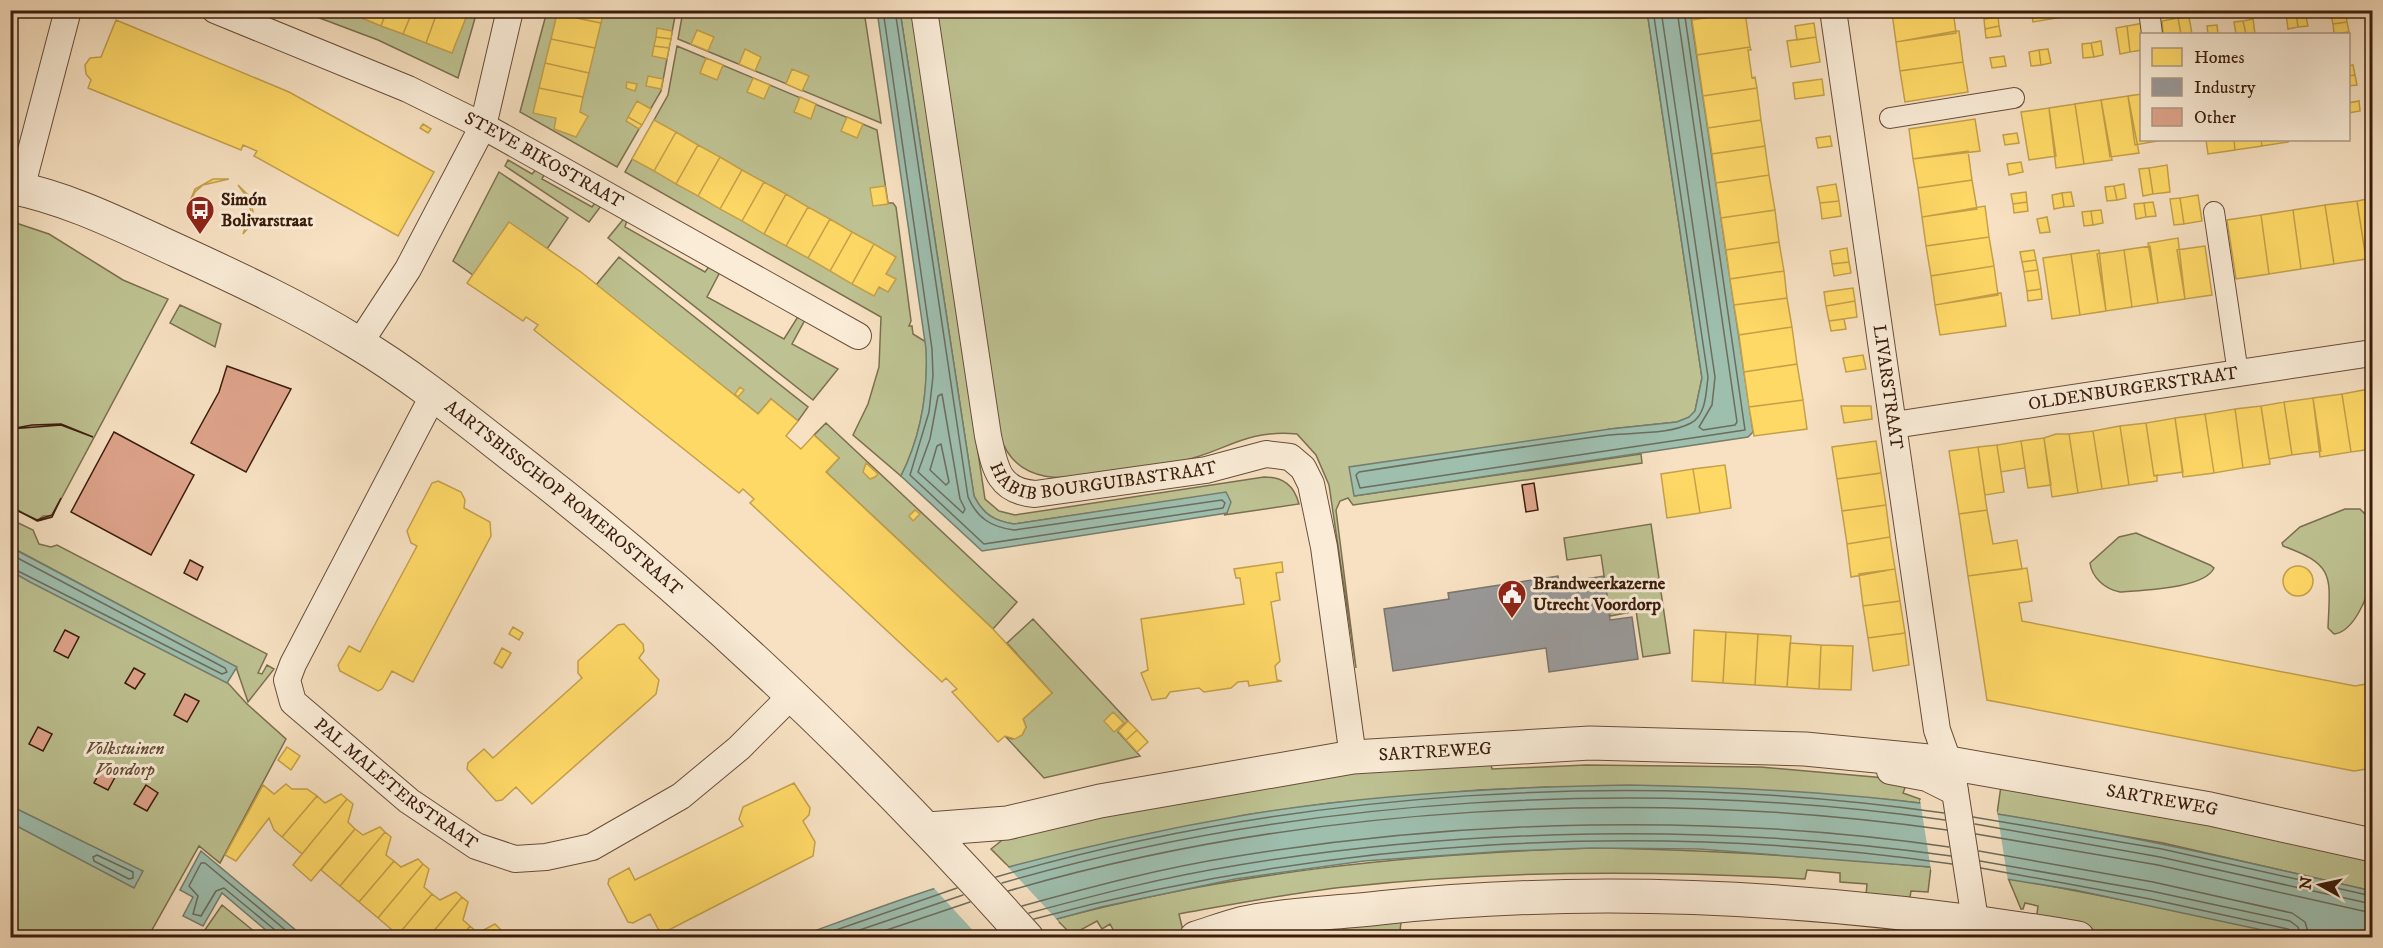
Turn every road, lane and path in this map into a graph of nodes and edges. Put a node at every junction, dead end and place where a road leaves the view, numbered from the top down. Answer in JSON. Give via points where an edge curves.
{"nodes":[{"id":1,"x":68,"y":10,"type":"edge"},
{"id":2,"x":215,"y":10,"type":"edge"},
{"id":3,"x":510,"y":10,"type":"edge"},
{"id":4,"x":924,"y":10,"type":"edge"},
{"id":5,"x":1833,"y":10,"type":"edge"},
{"id":6,"x":2149,"y":10,"type":"edge"},
{"id":7,"x":2152,"y":33,"type":"edge"},
{"id":8,"x":2014,"y":98,"type":"dead end"},
{"id":9,"x":1890,"y":118,"type":"dead end"},
{"id":10,"x":483,"y":126,"type":"junction"},
{"id":11,"x":16,"y":188,"type":"edge"},
{"id":12,"x":2214,"y":212,"type":"dead end"},
{"id":13,"x":858,"y":336,"type":"dead end"},
{"id":14,"x":359,"y":344,"type":"junction"},
{"id":15,"x":2373,"y":353,"type":"edge"},
{"id":16,"x":2238,"y":373,"type":"junction"},
{"id":17,"x":433,"y":396,"type":"junction"},
{"id":18,"x":1894,"y":425,"type":"junction"},
{"id":19,"x":793,"y":694,"type":"junction"},
{"id":20,"x":1353,"y":757,"type":"junction"},
{"id":21,"x":1952,"y":778,"type":"junction"},
{"id":22,"x":928,"y":829,"type":"junction"},
{"id":23,"x":2373,"y":845,"type":"edge"},
{"id":24,"x":1974,"y":911,"type":"junction"},
{"id":25,"x":1027,"y":938,"type":"edge"},
{"id":26,"x":1196,"y":938,"type":"edge"},
{"id":27,"x":2078,"y":938,"type":"edge"}],
"edges":[{"from":1,"to":11,"type":"street"},
{"from":2,"to":10,"type":"street","name":"STEVE BIKOSTRAAT","via":[[408,89]]},
{"from":3,"to":10,"type":"street"},
{"from":4,"to":20,"type":"street","name":"HABIB BOURGUIBASTRAAT","via":[[988,436],[1002,481],[1017,493],[1035,494],[1206,470],[1266,454],[1283,455],[1296,462],[1311,484],[1324,547]]},
{"from":5,"to":18,"type":"street","name":"LIVARSTRAAT"},
{"from":6,"to":7,"type":"street"},
{"from":8,"to":9,"type":"street"},
{"from":10,"to":13,"type":"street","name":"STEVE BIKOSTRAAT"},
{"from":10,"to":14,"type":"street","via":[[408,269]]},
{"from":11,"to":14,"type":"street","name":"AARTSBISSCHOP ROMEROSTRAAT","via":[[57,200],[188,256],[296,307]]},
{"from":12,"to":16,"type":"street"},
{"from":14,"to":17,"type":"street","name":"AARTSBISSCHOP ROMEROSTRAAT"},
{"from":15,"to":16,"type":"street","name":"OLDENBURGERSTRAAT"},
{"from":16,"to":18,"type":"street","name":"OLDENBURGERSTRAAT"},
{"from":17,"to":19,"type":"street","name":"AARTSBISSCHOP ROMEROSTRAAT","via":[[622,542]]},
{"from":17,"to":19,"type":"street","name":"PAL MALETERSTRAAT","via":[[310,628],[287,680],[294,702],[409,801],[476,846],[515,859],[592,848],[702,781]]},
{"from":18,"to":21,"type":"street","name":"LIVARSTRAAT","via":[[1937,730]]},
{"from":19,"to":22,"type":"street","name":"AARTSBISSCHOP ROMEROSTRAAT"},
{"from":20,"to":21,"type":"street","name":"SARTREWEG","via":[[1590,743],[1805,749]]},
{"from":20,"to":22,"type":"street","name":"SARTREWEG","via":[[1100,801],[1006,824]]},
{"from":21,"to":23,"type":"street","name":"SARTREWEG","via":[[2210,809]]},
{"from":21,"to":24,"type":"street"},
{"from":22,"to":25,"type":"street","name":"AARTSBISSCHOP ROMEROSTRAAT"},
{"from":24,"to":26,"type":"street","via":[[1675,896],[1516,898],[1245,923]]},
{"from":24,"to":27,"type":"street"}]}
